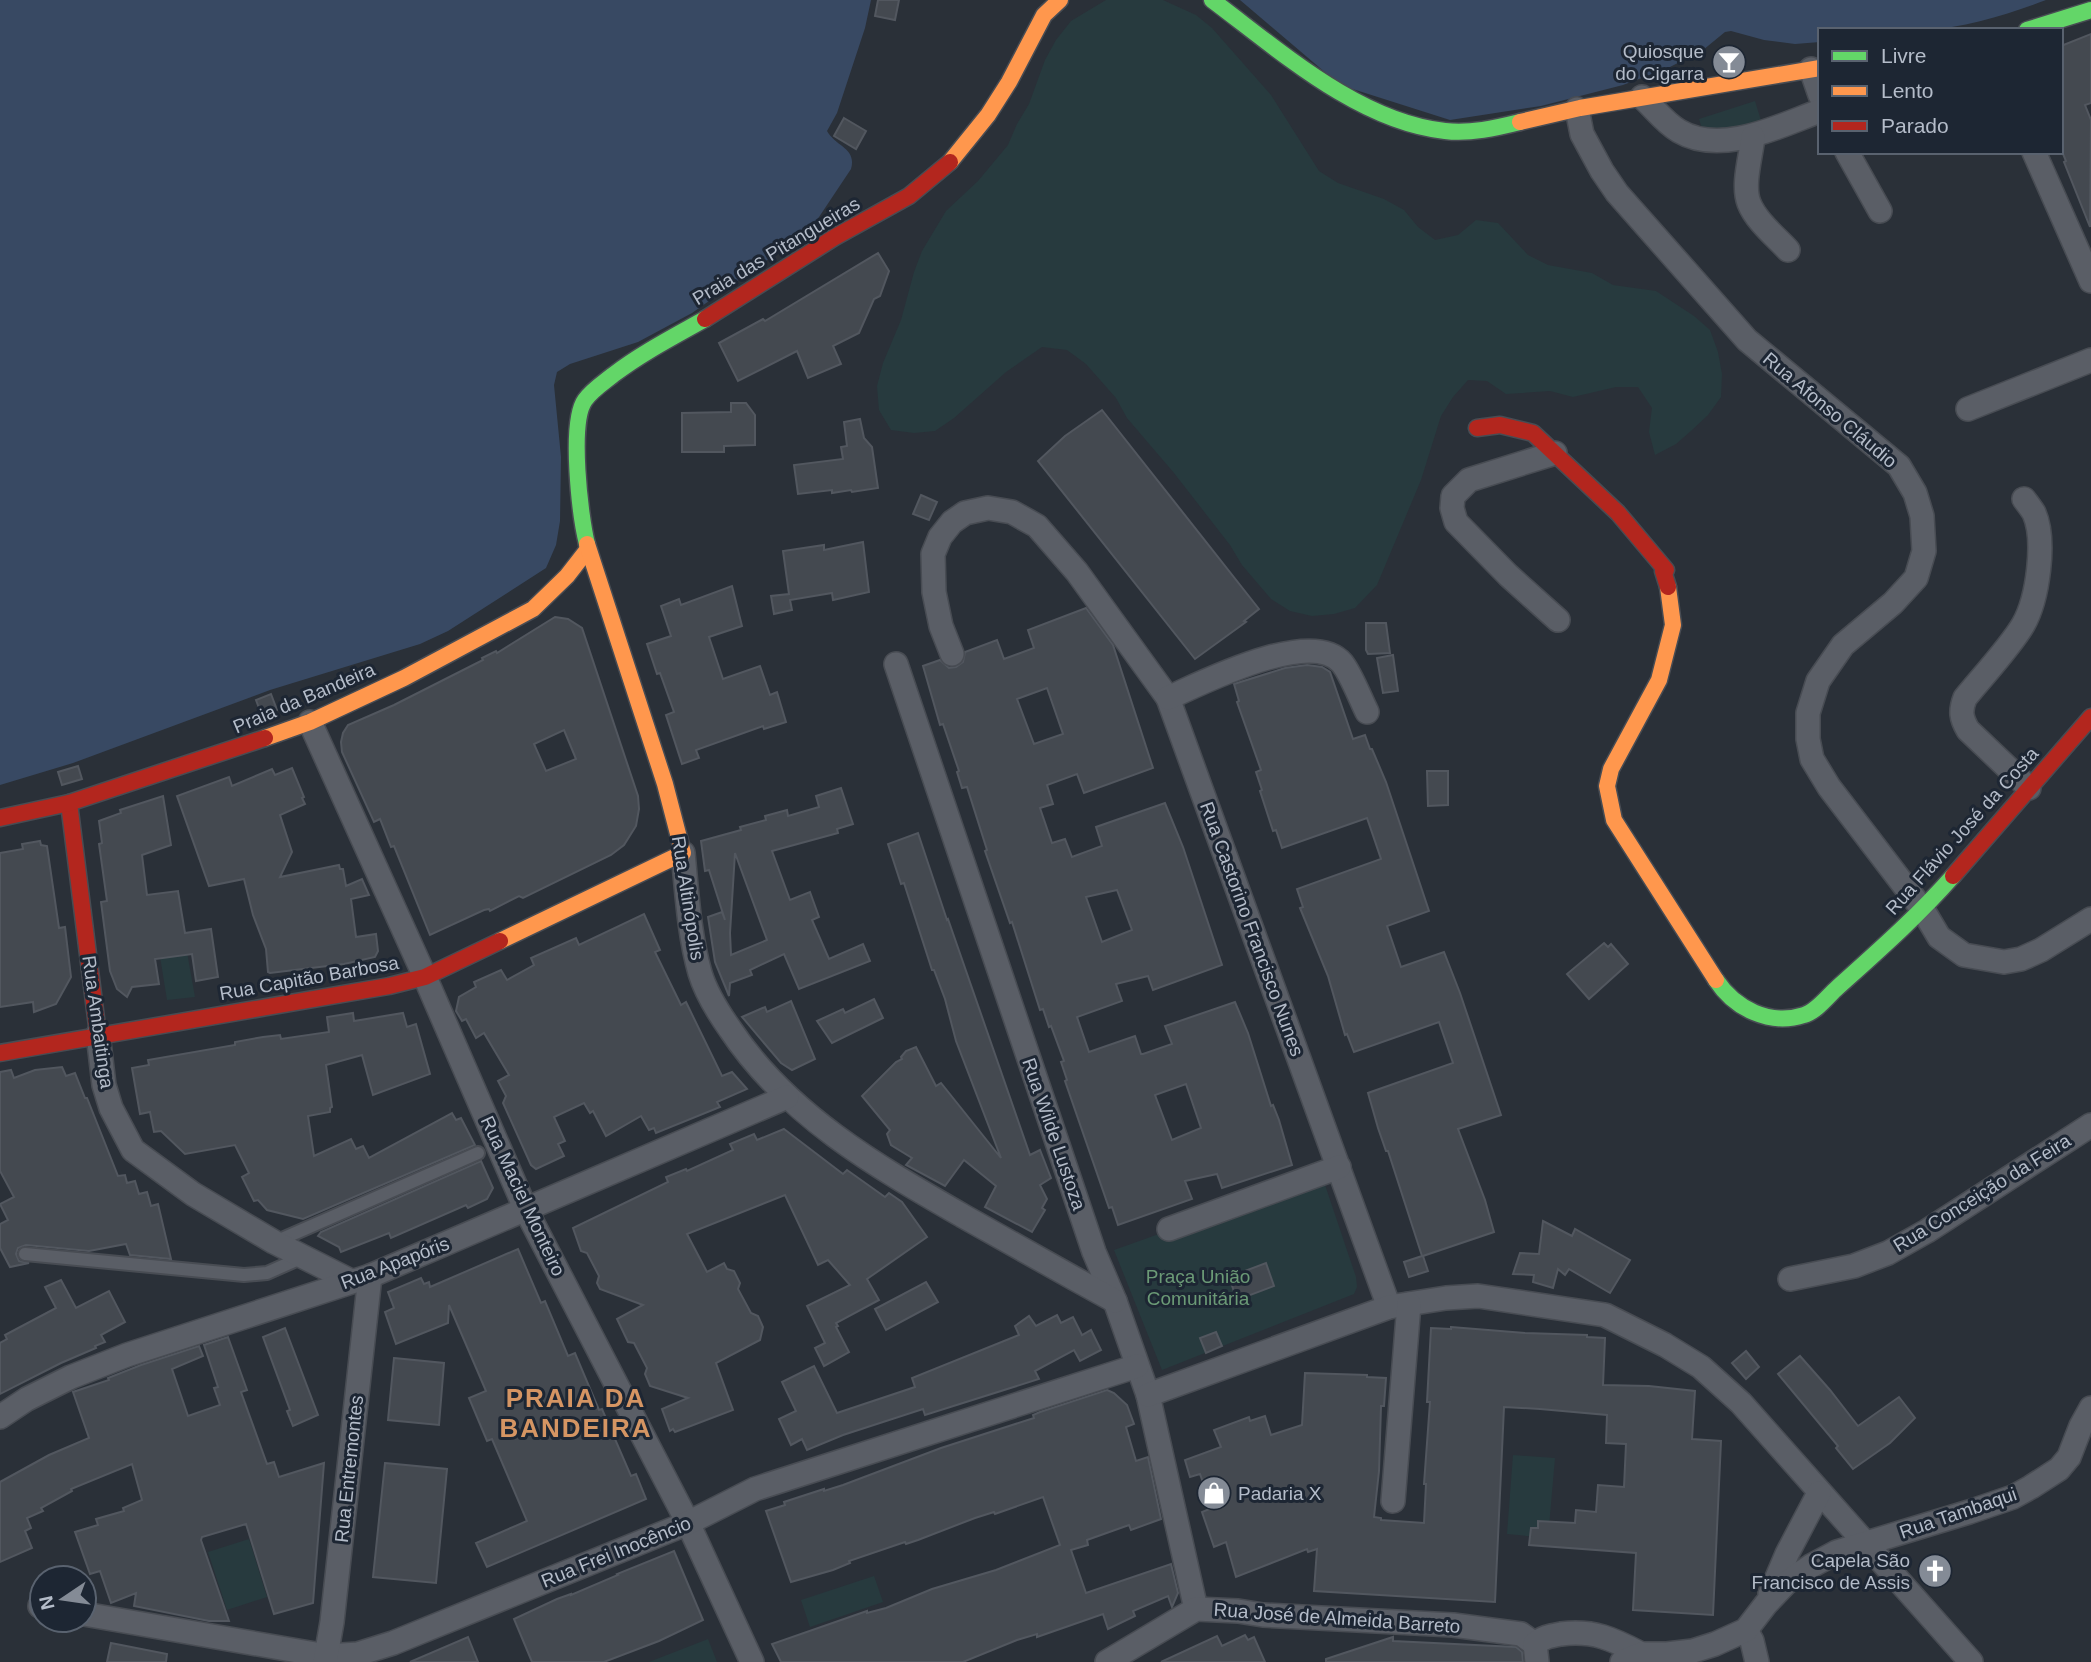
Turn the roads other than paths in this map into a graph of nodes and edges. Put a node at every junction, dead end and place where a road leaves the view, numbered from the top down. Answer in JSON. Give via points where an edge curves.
{"nodes":[{"id":1,"x":1060,"y":0,"type":"edge"},
{"id":2,"x":1212,"y":0,"type":"edge"},
{"id":3,"x":2091,"y":10,"type":"edge"},
{"id":4,"x":2033,"y":28,"type":"edge"},
{"id":5,"x":1815,"y":68,"type":"edge"},
{"id":6,"x":1642,"y":97,"type":"junction"},
{"id":7,"x":1577,"y":109,"type":"junction"},
{"id":8,"x":1818,"y":112,"type":"edge"},
{"id":9,"x":1753,"y":137,"type":"junction"},
{"id":10,"x":1848,"y":154,"type":"edge"},
{"id":11,"x":2035,"y":154,"type":"edge"},
{"id":12,"x":1880,"y":211,"type":"dead end"},
{"id":13,"x":1788,"y":250,"type":"dead end"},
{"id":14,"x":2091,"y":281,"type":"edge"},
{"id":15,"x":2091,"y":360,"type":"edge"},
{"id":16,"x":1968,"y":409,"type":"dead end"},
{"id":17,"x":1477,"y":428,"type":"dead end"},
{"id":18,"x":1555,"y":453,"type":"junction"},
{"id":19,"x":2024,"y":499,"type":"dead end"},
{"id":20,"x":588,"y":549,"type":"junction"},
{"id":21,"x":566,"y":601,"type":"dead end"},
{"id":22,"x":540,"y":604,"type":"junction"},
{"id":23,"x":590,"y":605,"type":"dead end"},
{"id":24,"x":613,"y":620,"type":"junction"},
{"id":25,"x":1558,"y":620,"type":"dead end"},
{"id":26,"x":952,"y":654,"type":"dead end"},
{"id":27,"x":896,"y":664,"type":"dead end"},
{"id":28,"x":1168,"y":698,"type":"junction"},
{"id":29,"x":1367,"y":712,"type":"dead end"},
{"id":30,"x":2091,"y":717,"type":"edge"},
{"id":31,"x":310,"y":722,"type":"junction"},
{"id":32,"x":2029,"y":788,"type":"junction"},
{"id":33,"x":69,"y":803,"type":"junction"},
{"id":34,"x":0,"y":818,"type":"edge"},
{"id":35,"x":683,"y":853,"type":"junction"},
{"id":36,"x":1923,"y":911,"type":"junction"},
{"id":37,"x":2091,"y":919,"type":"edge"},
{"id":38,"x":425,"y":977,"type":"junction"},
{"id":39,"x":98,"y":1034,"type":"junction"},
{"id":40,"x":0,"y":1053,"type":"edge"},
{"id":41,"x":788,"y":1097,"type":"junction"},
{"id":42,"x":2091,"y":1125,"type":"edge"},
{"id":43,"x":478,"y":1153,"type":"dead end"},
{"id":44,"x":1339,"y":1167,"type":"junction"},
{"id":45,"x":526,"y":1210,"type":"junction"},
{"id":46,"x":1169,"y":1228,"type":"dead end"},
{"id":47,"x":274,"y":1242,"type":"junction"},
{"id":48,"x":25,"y":1254,"type":"dead end"},
{"id":49,"x":303,"y":1257,"type":"junction"},
{"id":50,"x":360,"y":1279,"type":"junction"},
{"id":51,"x":1790,"y":1279,"type":"dead end"},
{"id":52,"x":1115,"y":1301,"type":"junction"},
{"id":53,"x":1399,"y":1305,"type":"junction"},
{"id":54,"x":1137,"y":1366,"type":"junction"},
{"id":55,"x":1148,"y":1395,"type":"junction"},
{"id":56,"x":2091,"y":1408,"type":"edge"},
{"id":57,"x":0,"y":1417,"type":"edge"},
{"id":58,"x":2075,"y":1443,"type":"junction"},
{"id":59,"x":2091,"y":1460,"type":"edge"},
{"id":60,"x":1819,"y":1493,"type":"junction"},
{"id":61,"x":1393,"y":1501,"type":"dead end"},
{"id":62,"x":688,"y":1523,"type":"junction"},
{"id":63,"x":1866,"y":1544,"type":"junction"},
{"id":64,"x":1766,"y":1604,"type":"junction"},
{"id":65,"x":1196,"y":1609,"type":"junction"},
{"id":66,"x":98,"y":1617,"type":"edge"},
{"id":67,"x":1746,"y":1630,"type":"junction"},
{"id":68,"x":1603,"y":1636,"type":"junction"},
{"id":69,"x":1536,"y":1653,"type":"edge"},
{"id":70,"x":1631,"y":1658,"type":"edge"},
{"id":71,"x":326,"y":1659,"type":"edge"},
{"id":72,"x":752,"y":1662,"type":"edge"},
{"id":73,"x":1107,"y":1662,"type":"edge"},
{"id":74,"x":1606,"y":1662,"type":"edge"},
{"id":75,"x":1757,"y":1662,"type":"edge"},
{"id":76,"x":1971,"y":1662,"type":"edge"}],
"edges":[{"from":1,"to":20,"type":"main road","name":"Praia das Pitangueiras","via":[[1044,15],[988,115],[944,168],[909,196],[835,237],[726,308],[641,354],[583,402],[577,425],[581,519]]},
{"from":2,"to":7,"type":"main road","via":[[1331,87],[1382,113],[1428,129],[1473,130]]},
{"from":3,"to":4,"type":"main road"},
{"from":5,"to":6,"type":"main road"},
{"from":6,"to":7,"type":"main road"},
{"from":6,"to":9,"type":"street","via":[[1679,131],[1702,139]]},
{"from":7,"to":36,"type":"street","name":"Rua Afonso Cláudio","via":[[1582,134],[1602,171],[1650,231],[1747,340],[1899,466],[1915,493],[1924,551],[1916,578],[1843,645],[1818,681],[1808,713],[1808,739],[1812,759],[1829,787]]},
{"from":8,"to":9,"type":"street"},
{"from":9,"to":13,"type":"street","via":[[1748,201]]},
{"from":10,"to":12,"type":"street"},
{"from":11,"to":14,"type":"street"},
{"from":15,"to":16,"type":"street"},
{"from":17,"to":18,"type":"main road","name":"Rua Flávio José da Costa","via":[[1500,425],[1533,433]]},
{"from":18,"to":25,"type":"street","via":[[1469,480],[1453,496],[1452,508],[1456,522]]},
{"from":18,"to":36,"type":"main road","name":"Rua Flávio José da Costa","via":[[1618,513],[1666,570],[1673,625],[1659,680],[1611,769],[1609,806],[1724,992],[1764,1018],[1807,1015]]},
{"from":19,"to":32,"type":"street","via":[[2039,530],[2037,580],[2030,608],[2023,625],[1965,698],[1961,710],[1968,730]]},
{"from":20,"to":22,"type":"main road","name":"Praia da Bandeira"},
{"from":20,"to":24,"type":"main road","name":"Rua Altinópolis"},
{"from":21,"to":22,"type":"main road"},
{"from":22,"to":31,"type":"main road","name":"Praia da Bandeira","via":[[404,678]]},
{"from":23,"to":24,"type":"main road"},
{"from":24,"to":35,"type":"main road","name":"Rua Altinópolis"},
{"from":26,"to":28,"type":"street","name":"Rua Castorino Francisco Nunes","via":[[934,592],[933,554],[940,537],[965,513],[988,508],[1012,512],[1037,526],[1077,572]]},
{"from":27,"to":52,"type":"street","name":"Rua Wilde Lustoza","via":[[1094,1252]]},
{"from":28,"to":29,"type":"street","via":[[1262,659],[1312,650],[1342,663]]},
{"from":28,"to":44,"type":"street","name":"Rua Castorino Francisco Nunes"},
{"from":30,"to":32,"type":"main road","name":"Rua Flávio José da Costa"},
{"from":31,"to":33,"type":"main road","name":"Praia da Bandeira","via":[[177,776]]},
{"from":31,"to":38,"type":"street","name":"Rua Maciel Monteiro"},
{"from":32,"to":36,"type":"main road","name":"Rua Flávio José da Costa"},
{"from":33,"to":34,"type":"main road","name":"Praia da Bandeira"},
{"from":33,"to":39,"type":"main road","name":"Rua Ambaitinga"},
{"from":35,"to":38,"type":"main road","name":"Rua Capitão Barbosa"},
{"from":35,"to":41,"type":"street","name":"Rua Altinópolis","via":[[701,975],[742,1048]]},
{"from":36,"to":37,"type":"street","name":"Rua Afonso Cláudio","via":[[1939,937],[1964,955],[2004,962],[2041,950]]},
{"from":38,"to":39,"type":"main road","name":"Rua Capitão Barbosa","via":[[328,998]]},
{"from":38,"to":45,"type":"street","name":"Rua Maciel Monteiro"},
{"from":39,"to":40,"type":"main road","name":"Rua Capitão Barbosa"},
{"from":39,"to":47,"type":"street","name":"Rua Ambaitinga","via":[[104,1085],[133,1150],[193,1194]]},
{"from":41,"to":45,"type":"street","name":"Rua Apapóris"},
{"from":41,"to":52,"type":"street","name":"Rua Altinópolis","via":[[825,1130],[892,1176]]},
{"from":42,"to":51,"type":"street","name":"Rua Conceição da Feira","via":[[1888,1252],[1854,1266]]},
{"from":43,"to":47,"type":"lane"},
{"from":44,"to":46,"type":"street"},
{"from":44,"to":53,"type":"street","name":"Rua Castorino Francisco Nunes"},
{"from":45,"to":50,"type":"street","name":"Rua Apapóris"},
{"from":45,"to":62,"type":"street","name":"Rua Maciel Monteiro"},
{"from":47,"to":49,"type":"street","name":"Rua Ambaitinga"},
{"from":48,"to":49,"type":"lane","via":[[244,1275],[267,1273]]},
{"from":49,"to":50,"type":"street","name":"Rua Ambaitinga"},
{"from":50,"to":57,"type":"street","name":"Rua Apapóris","via":[[127,1354],[71,1377]]},
{"from":50,"to":71,"type":"street","name":"Rua Entremontes"},
{"from":52,"to":54,"type":"street","name":"Rua Wilde Lustoza"},
{"from":53,"to":55,"type":"street"},
{"from":53,"to":60,"type":"street","via":[[1478,1296],[1605,1315],[1701,1367],[1741,1403]]},
{"from":53,"to":61,"type":"street"},
{"from":54,"to":55,"type":"street","name":"Rua Wilde Lustoza"},
{"from":54,"to":62,"type":"street","name":"Rua Frei Inocêncio","via":[[755,1489]]},
{"from":55,"to":65,"type":"street","name":"Rua Wilde Lustoza"},
{"from":56,"to":58,"type":"street","name":"Rua Tambaqui"},
{"from":58,"to":59,"type":"street"},
{"from":58,"to":63,"type":"street","name":"Rua Tambaqui","via":[[2059,1469],[2013,1497]]},
{"from":60,"to":63,"type":"street"},
{"from":60,"to":64,"type":"street"},
{"from":62,"to":71,"type":"street","name":"Rua Frei Inocêncio","via":[[393,1643]]},
{"from":62,"to":72,"type":"street","name":"Rua Maciel Monteiro"},
{"from":63,"to":64,"type":"street","name":"Rua Tambaqui","via":[[1811,1566]]},
{"from":63,"to":76,"type":"street"},
{"from":64,"to":67,"type":"street"},
{"from":65,"to":69,"type":"street","name":"Rua José de Almeida Barreto","via":[[1453,1625],[1521,1634]]},
{"from":65,"to":73,"type":"street","name":"Rua José de Almeida Barreto"},
{"from":66,"to":71,"type":"street","name":"Rua Frei Inocêncio"},
{"from":67,"to":70,"type":"street","via":[[1693,1651]]},
{"from":67,"to":75,"type":"street"},
{"from":68,"to":69,"type":"street","via":[[1591,1632],[1547,1636]]},
{"from":68,"to":70,"type":"street"},
{"from":68,"to":74,"type":"street"}]}
